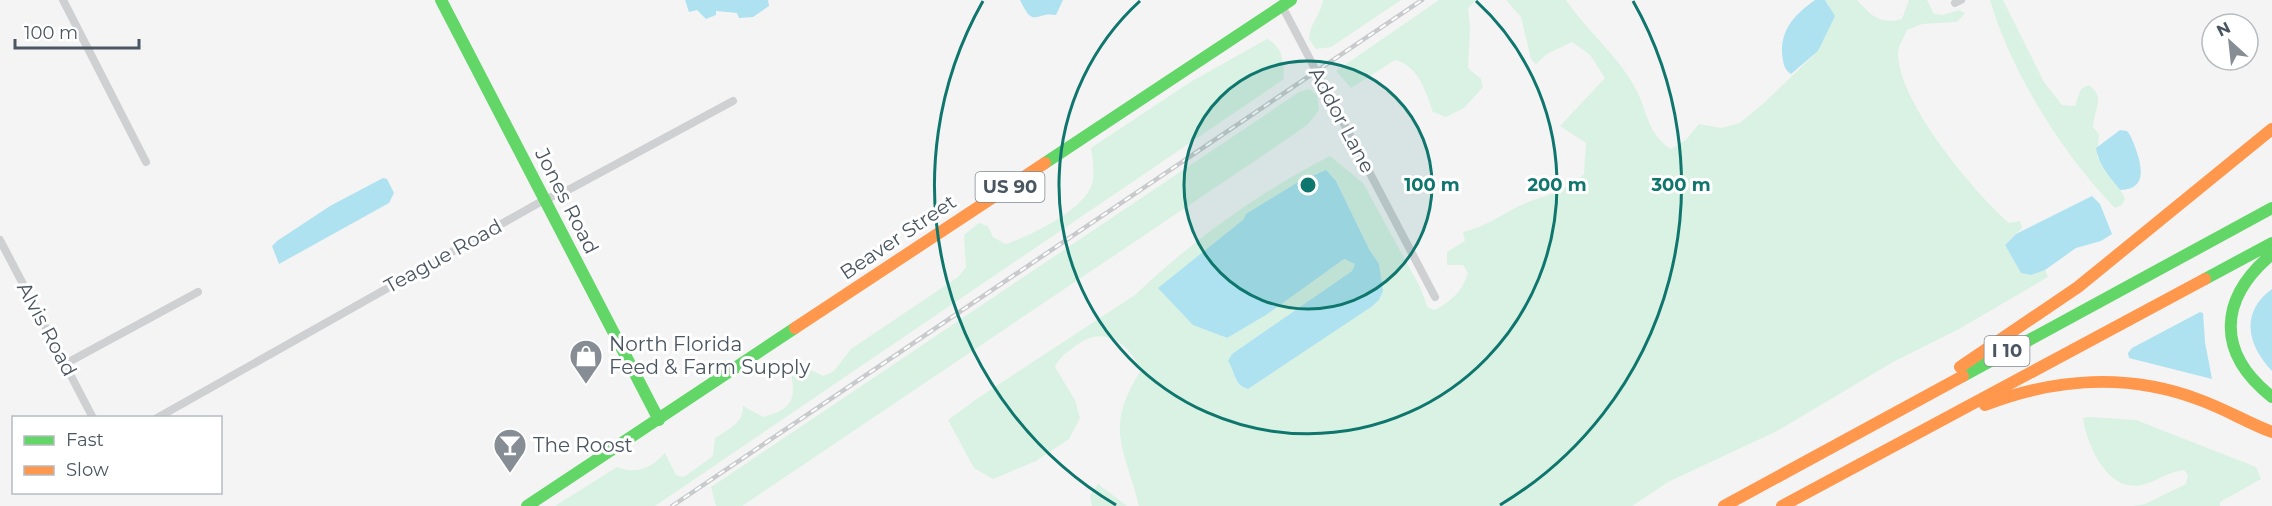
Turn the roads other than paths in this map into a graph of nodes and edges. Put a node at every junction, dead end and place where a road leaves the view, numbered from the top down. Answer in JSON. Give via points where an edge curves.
{"nodes":[{"id":1,"x":63,"y":0,"type":"edge"},
{"id":2,"x":441,"y":0,"type":"edge"},
{"id":3,"x":1287,"y":3,"type":"edge"},
{"id":4,"x":733,"y":101,"type":"dead end"},
{"id":5,"x":2272,"y":129,"type":"edge"},
{"id":6,"x":146,"y":162,"type":"dead end"},
{"id":7,"x":544,"y":200,"type":"junction"},
{"id":8,"x":2272,"y":208,"type":"edge"},
{"id":9,"x":0,"y":240,"type":"edge"},
{"id":10,"x":2272,"y":243,"type":"edge"},
{"id":11,"x":2272,"y":254,"type":"edge"},
{"id":12,"x":198,"y":292,"type":"dead end"},
{"id":13,"x":1435,"y":297,"type":"dead end"},
{"id":14,"x":65,"y":364,"type":"junction"},
{"id":15,"x":2272,"y":397,"type":"edge"},
{"id":16,"x":1893,"y":413,"type":"junction"},
{"id":17,"x":92,"y":416,"type":"edge"},
{"id":18,"x":159,"y":416,"type":"edge"},
{"id":19,"x":659,"y":420,"type":"junction"},
{"id":20,"x":2272,"y":432,"type":"edge"},
{"id":21,"x":1890,"y":447,"type":"junction"},
{"id":22,"x":527,"y":506,"type":"edge"},
{"id":23,"x":1724,"y":506,"type":"edge"},
{"id":24,"x":1782,"y":506,"type":"edge"}],
"edges":[{"from":1,"to":6,"type":"street"},
{"from":2,"to":7,"type":"main road","name":"Jones Road"},
{"from":3,"to":13,"type":"street","name":"Addor Lane"},
{"from":3,"to":19,"type":"main road","name":"Beaver Street","number":"US 90"},
{"from":4,"to":7,"type":"street","name":"Teague Road"},
{"from":5,"to":16,"type":"main road","via":[[2078,287]]},
{"from":7,"to":18,"type":"street","name":"Teague Road"},
{"from":7,"to":19,"type":"main road","name":"Jones Road"},
{"from":8,"to":16,"type":"main road","number":"I 10"},
{"from":9,"to":14,"type":"street","name":"Alvis Road"},
{"from":10,"to":21,"type":"main road","number":"I 10"},
{"from":11,"to":15,"type":"main road","via":[[2242,281],[2232,300],[2230,326],[2238,360]]},
{"from":12,"to":14,"type":"street"},
{"from":14,"to":17,"type":"street","name":"Alvis Road"},
{"from":16,"to":23,"type":"main road","number":"I 10"},
{"from":19,"to":22,"type":"main road","name":"Beaver Street","number":"US 90"},
{"from":20,"to":21,"type":"main road","via":[[2163,387],[2074,381],[2026,390],[1987,404],[1929,436]]},
{"from":21,"to":24,"type":"main road","number":"I 10"}]}
